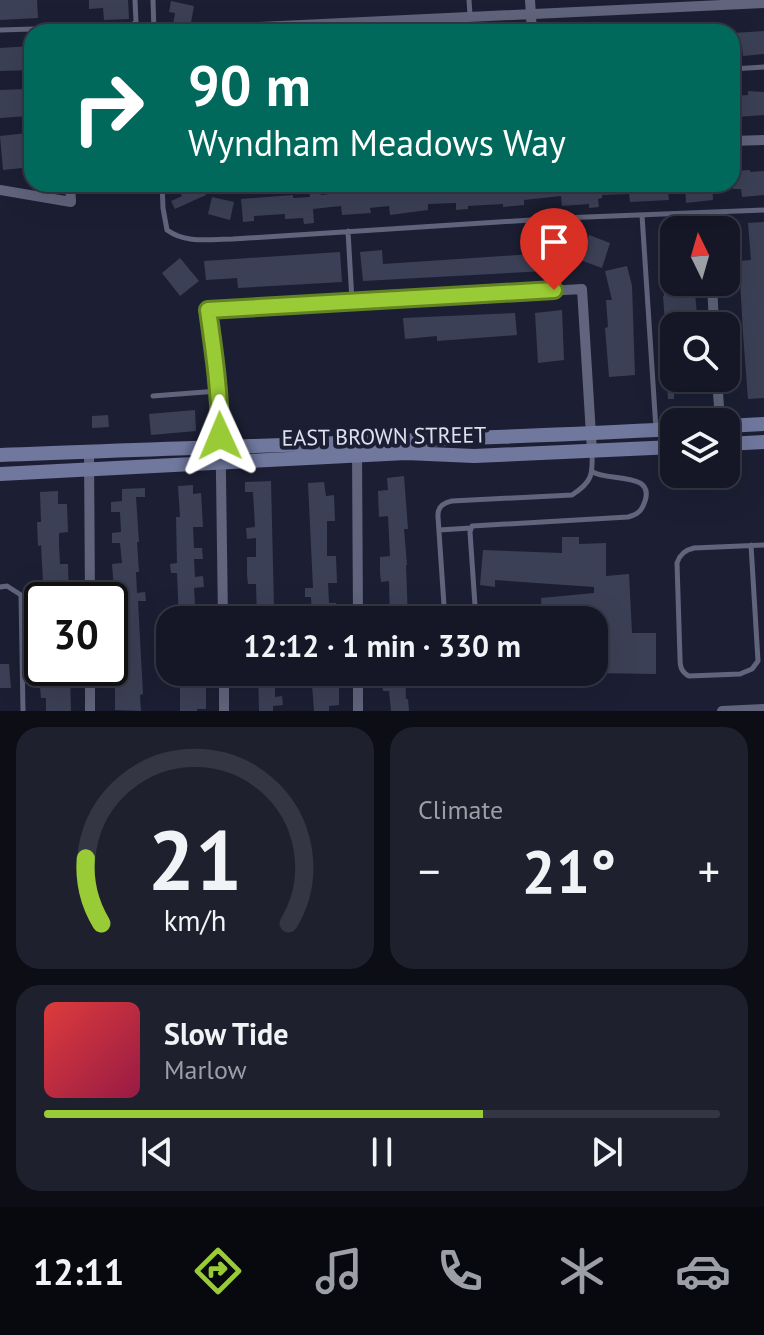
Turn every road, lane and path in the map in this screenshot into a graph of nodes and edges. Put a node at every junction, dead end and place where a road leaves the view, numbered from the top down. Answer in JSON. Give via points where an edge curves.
{"nodes":[{"id":1,"x":135,"y":0,"type":"edge"},
{"id":2,"x":153,"y":0,"type":"edge"},
{"id":3,"x":469,"y":0,"type":"edge"},
{"id":4,"x":530,"y":0,"type":"edge"},
{"id":5,"x":764,"y":3,"type":"edge"},
{"id":6,"x":531,"y":15,"type":"junction"},
{"id":7,"x":470,"y":18,"type":"junction"},
{"id":8,"x":135,"y":24,"type":"edge"},
{"id":9,"x":154,"y":24,"type":"edge"},
{"id":10,"x":330,"y":24,"type":"edge"},
{"id":11,"x":532,"y":24,"type":"edge"},
{"id":12,"x":0,"y":30,"type":"edge"},
{"id":13,"x":24,"y":30,"type":"edge"},
{"id":14,"x":764,"y":67,"type":"edge"},
{"id":15,"x":740,"y":68,"type":"edge"},
{"id":16,"x":764,"y":140,"type":"edge"},
{"id":17,"x":740,"y":141,"type":"edge"},
{"id":18,"x":0,"y":190,"type":"edge"},
{"id":19,"x":70,"y":192,"type":"edge"},
{"id":20,"x":162,"y":192,"type":"edge"},
{"id":21,"x":764,"y":210,"type":"edge"},
{"id":22,"x":642,"y":215,"type":"junction"},
{"id":23,"x":348,"y":231,"type":"junction"},
{"id":24,"x":352,"y":302,"type":"junction"},
{"id":25,"x":219,"y":391,"type":"junction"},
{"id":26,"x":153,"y":396,"type":"dead end"},
{"id":27,"x":764,"y":424,"type":"edge"},
{"id":28,"x":740,"y":425,"type":"edge"},
{"id":29,"x":656,"y":430,"type":"junction"},
{"id":30,"x":660,"y":430,"type":"edge"},
{"id":31,"x":591,"y":433,"type":"junction"},
{"id":32,"x":764,"y":442,"type":"edge"},
{"id":33,"x":740,"y":443,"type":"edge"},
{"id":34,"x":220,"y":447,"type":"junction"},
{"id":35,"x":660,"y":448,"type":"edge"},
{"id":36,"x":357,"y":449,"type":"junction"},
{"id":37,"x":89,"y":451,"type":"junction"},
{"id":38,"x":592,"y":451,"type":"junction"},
{"id":39,"x":0,"y":455,"type":"edge"},
{"id":40,"x":220,"y":463,"type":"junction"},
{"id":41,"x":89,"y":469,"type":"junction"},
{"id":42,"x":593,"y":472,"type":"junction"},
{"id":43,"x":0,"y":474,"type":"edge"},
{"id":44,"x":471,"y":528,"type":"junction"},
{"id":45,"x":439,"y":530,"type":"junction"},
{"id":46,"x":751,"y":545,"type":"junction"},
{"id":47,"x":764,"y":545,"type":"edge"},
{"id":48,"x":90,"y":582,"type":"edge"},
{"id":49,"x":0,"y":587,"type":"edge"},
{"id":50,"x":223,"y":606,"type":"edge"},
{"id":51,"x":358,"y":606,"type":"edge"},
{"id":52,"x":444,"y":606,"type":"edge"},
{"id":53,"x":475,"y":606,"type":"edge"},
{"id":54,"x":90,"y":686,"type":"edge"},
{"id":55,"x":224,"y":686,"type":"edge"},
{"id":56,"x":358,"y":686,"type":"edge"},
{"id":57,"x":764,"y":709,"type":"edge"},
{"id":58,"x":23,"y":711,"type":"edge"},
{"id":59,"x":90,"y":711,"type":"edge"},
{"id":60,"x":224,"y":711,"type":"edge"},
{"id":61,"x":358,"y":711,"type":"edge"},
{"id":62,"x":722,"y":711,"type":"edge"}],
"edges":[{"from":1,"to":8,"type":"lane"},
{"from":2,"to":9,"type":"lane"},
{"from":3,"to":7,"type":"lane"},
{"from":4,"to":6,"type":"street"},
{"from":5,"to":6,"type":"street"},
{"from":6,"to":7,"type":"street"},
{"from":6,"to":11,"type":"street"},
{"from":7,"to":10,"type":"street"},
{"from":12,"to":13,"type":"lane"},
{"from":14,"to":15,"type":"lane"},
{"from":16,"to":17,"type":"street"},
{"from":18,"to":19,"type":"street","via":[[71,202]]},
{"from":20,"to":23,"type":"lane","via":[[167,230],[187,239]]},
{"from":21,"to":22,"type":"lane"},
{"from":22,"to":23,"type":"lane"},
{"from":22,"to":29,"type":"lane"},
{"from":23,"to":24,"type":"lane"},
{"from":24,"to":25,"type":"street","via":[[208,310]]},
{"from":24,"to":31,"type":"street","via":[[582,289]]},
{"from":25,"to":26,"type":"lane"},
{"from":25,"to":34,"type":"street"},
{"from":27,"to":28,"type":"main road"},
{"from":29,"to":30,"type":"main road","name":"EAST BROWN STREET"},
{"from":29,"to":31,"type":"main road","name":"EAST BROWN STREET"},
{"from":31,"to":36,"type":"main road","name":"EAST BROWN STREET"},
{"from":31,"to":38,"type":"street"},
{"from":32,"to":33,"type":"main road"},
{"from":34,"to":36,"type":"main road","name":"EAST BROWN STREET"},
{"from":34,"to":37,"type":"main road","name":"EAST BROWN STREET"},
{"from":34,"to":40,"type":"street"},
{"from":35,"to":38,"type":"main road","name":"EAST BROWN STREET"},
{"from":36,"to":38,"type":"main road","name":"EAST BROWN STREET","via":[[474,456]]},
{"from":36,"to":40,"type":"main road","name":"EAST BROWN STREET"},
{"from":36,"to":51,"type":"street"},
{"from":37,"to":39,"type":"main road","name":"EAST BROWN STREET"},
{"from":37,"to":41,"type":"street"},
{"from":38,"to":42,"type":"lane"},
{"from":40,"to":41,"type":"main road","name":"EAST BROWN STREET"},
{"from":40,"to":50,"type":"street"},
{"from":41,"to":43,"type":"main road","name":"EAST BROWN STREET"},
{"from":41,"to":48,"type":"street"},
{"from":42,"to":44,"type":"lane","via":[[636,480],[645,490],[642,509],[628,517]]},
{"from":42,"to":45,"type":"lane","via":[[582,488],[567,496],[446,502],[438,510]]},
{"from":44,"to":45,"type":"lane"},
{"from":44,"to":53,"type":"lane"},
{"from":45,"to":52,"type":"lane"},
{"from":46,"to":46,"type":"lane","via":[[694,548],[679,558],[680,658],[689,676],[740,674],[758,661]]},
{"from":46,"to":47,"type":"lane"},
{"from":49,"to":58,"type":"lane","via":[[21,595]]},
{"from":54,"to":59,"type":"street"},
{"from":55,"to":60,"type":"street"},
{"from":56,"to":61,"type":"street"},
{"from":57,"to":62,"type":"street"}]}
